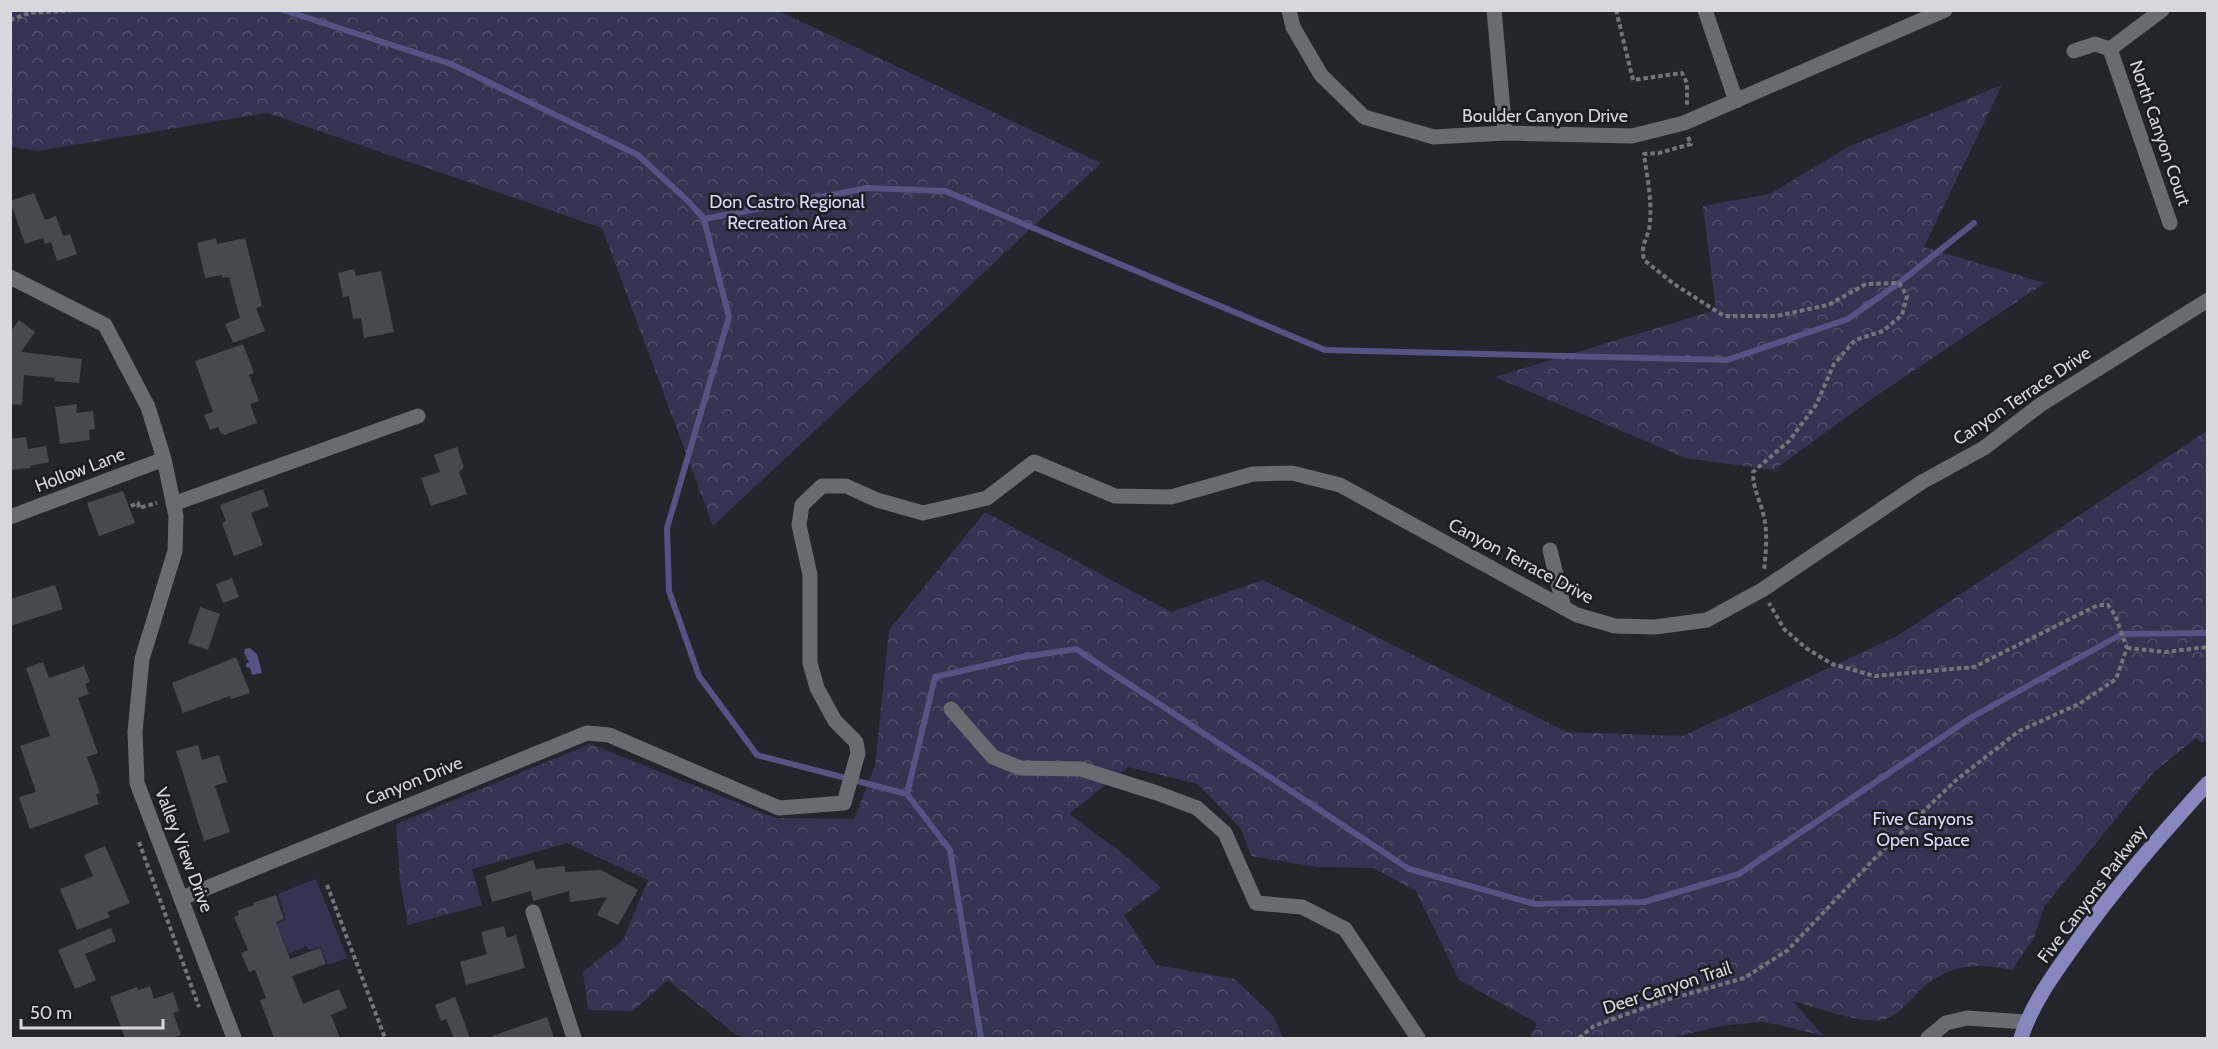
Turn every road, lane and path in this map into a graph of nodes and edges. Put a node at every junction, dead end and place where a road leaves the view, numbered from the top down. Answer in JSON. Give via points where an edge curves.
{"nodes":[{"id":1,"x":79,"y":10,"type":"edge"},
{"id":2,"x":1288,"y":10,"type":"edge"},
{"id":3,"x":1494,"y":10,"type":"edge"},
{"id":4,"x":1616,"y":10,"type":"edge"},
{"id":5,"x":1705,"y":10,"type":"edge"},
{"id":6,"x":1945,"y":10,"type":"edge"},
{"id":7,"x":2162,"y":10,"type":"edge"},
{"id":8,"x":10,"y":20,"type":"edge"},
{"id":9,"x":2110,"y":49,"type":"junction"},
{"id":10,"x":2074,"y":51,"type":"dead end"},
{"id":11,"x":1736,"y":101,"type":"junction"},
{"id":12,"x":1684,"y":123,"type":"junction"},
{"id":13,"x":1505,"y":133,"type":"junction"},
{"id":14,"x":2170,"y":223,"type":"dead end"},
{"id":15,"x":10,"y":277,"type":"edge"},
{"id":16,"x":2208,"y":300,"type":"edge"},
{"id":17,"x":418,"y":416,"type":"dead end"},
{"id":18,"x":164,"y":459,"type":"junction"},
{"id":19,"x":157,"y":503,"type":"dead end"},
{"id":20,"x":173,"y":504,"type":"junction"},
{"id":21,"x":131,"y":506,"type":"dead end"},
{"id":22,"x":10,"y":517,"type":"edge"},
{"id":23,"x":1550,"y":550,"type":"dead end"},
{"id":24,"x":1762,"y":590,"type":"junction"},
{"id":25,"x":1564,"y":608,"type":"junction"},
{"id":26,"x":2208,"y":647,"type":"edge"},
{"id":27,"x":2127,"y":648,"type":"junction"},
{"id":28,"x":951,"y":709,"type":"dead end"},
{"id":29,"x":2208,"y":783,"type":"edge"},
{"id":30,"x":846,"y":794,"type":"joint"},
{"id":31,"x":138,"y":840,"type":"dead end"},
{"id":32,"x":327,"y":885,"type":"dead end"},
{"id":33,"x":182,"y":898,"type":"junction"},
{"id":34,"x":533,"y":912,"type":"dead end"},
{"id":35,"x":199,"y":1008,"type":"dead end"},
{"id":36,"x":2026,"y":1022,"type":"junction"},
{"id":37,"x":234,"y":1038,"type":"edge"},
{"id":38,"x":385,"y":1038,"type":"edge"},
{"id":39,"x":574,"y":1038,"type":"edge"},
{"id":40,"x":1418,"y":1038,"type":"edge"},
{"id":41,"x":1579,"y":1038,"type":"edge"},
{"id":42,"x":1928,"y":1038,"type":"edge"},
{"id":43,"x":2021,"y":1038,"type":"edge"}],
"edges":[{"from":1,"to":8,"type":"path","via":[[29,13]]},
{"from":2,"to":13,"type":"street","name":"Boulder Canyon Drive","via":[[1293,27],[1320,75],[1364,117],[1434,137]]},
{"from":3,"to":13,"type":"street"},
{"from":4,"to":12,"type":"path","via":[[1633,80],[1682,73],[1687,83],[1687,106],[1680,109]]},
{"from":5,"to":11,"type":"street"},
{"from":6,"to":11,"type":"street","name":"Boulder Canyon Drive"},
{"from":7,"to":9,"type":"street","name":"North Canyon Court"},
{"from":9,"to":10,"type":"street","via":[[2095,44]]},
{"from":9,"to":14,"type":"street","name":"North Canyon Court"},
{"from":11,"to":12,"type":"street","name":"Boulder Canyon Drive"},
{"from":12,"to":13,"type":"street","name":"Boulder Canyon Drive","via":[[1632,136]]},
{"from":12,"to":24,"type":"path","via":[[1690,144],[1644,154],[1650,225],[1641,249],[1644,260],[1674,284],[1724,316],[1776,316],[1817,307],[1866,284],[1899,283],[1907,296],[1902,315],[1883,331],[1855,340],[1834,364],[1816,405],[1789,441],[1753,472],[1753,488],[1764,515],[1767,549]]},
{"from":15,"to":18,"type":"street","name":"Valley View Drive","via":[[105,326],[148,407]]},
{"from":16,"to":24,"type":"street","name":"Canyon Terrace Drive","via":[[2040,405],[1984,448],[1922,482]]},
{"from":17,"to":20,"type":"street"},
{"from":18,"to":20,"type":"street","name":"Valley View Drive"},
{"from":18,"to":22,"type":"street","name":"Hollow Lane"},
{"from":19,"to":21,"type":"path"},
{"from":20,"to":33,"type":"street","name":"Valley View Drive","via":[[175,551],[142,658],[135,732],[137,783]]},
{"from":23,"to":25,"type":"street"},
{"from":24,"to":25,"type":"street","name":"Canyon Terrace Drive","via":[[1707,620],[1655,627],[1616,626]]},
{"from":24,"to":27,"type":"path","via":[[1784,629],[1806,648],[1832,664],[1875,676],[1974,668],[2098,604],[2108,605],[2115,615]]},
{"from":25,"to":30,"type":"street","name":"Canyon Terrace Drive","via":[[1340,485],[1292,473],[1253,474],[1171,497],[1115,496],[1034,462],[987,498],[923,513],[846,486],[822,486],[802,505],[799,525],[810,575],[810,663],[817,688],[835,720],[856,742],[858,753]]},
{"from":26,"to":27,"type":"path","via":[[2165,652]]},
{"from":27,"to":41,"type":"path","name":"Deer Canyon Trail","via":[[2116,679],[2079,704],[2019,731],[1955,781],[1788,950],[1744,978],[1593,1026]]},
{"from":28,"to":40,"type":"street","via":[[993,757],[1020,768],[1081,770],[1197,808],[1225,833],[1256,903],[1302,907],[1345,929]]},
{"from":29,"to":36,"type":"main road","name":"Five Canyons Parkway","via":[[2096,914]]},
{"from":30,"to":33,"type":"street","name":"Canyon Drive","via":[[844,802],[778,808],[609,735],[587,733]]},
{"from":31,"to":35,"type":"path"},
{"from":32,"to":38,"type":"path"},
{"from":33,"to":37,"type":"street","name":"Valley View Drive"},
{"from":34,"to":39,"type":"street"},
{"from":36,"to":42,"type":"street","via":[[1966,1018],[1946,1023]]},
{"from":36,"to":43,"type":"main road","name":"Five Canyons Parkway"}]}
